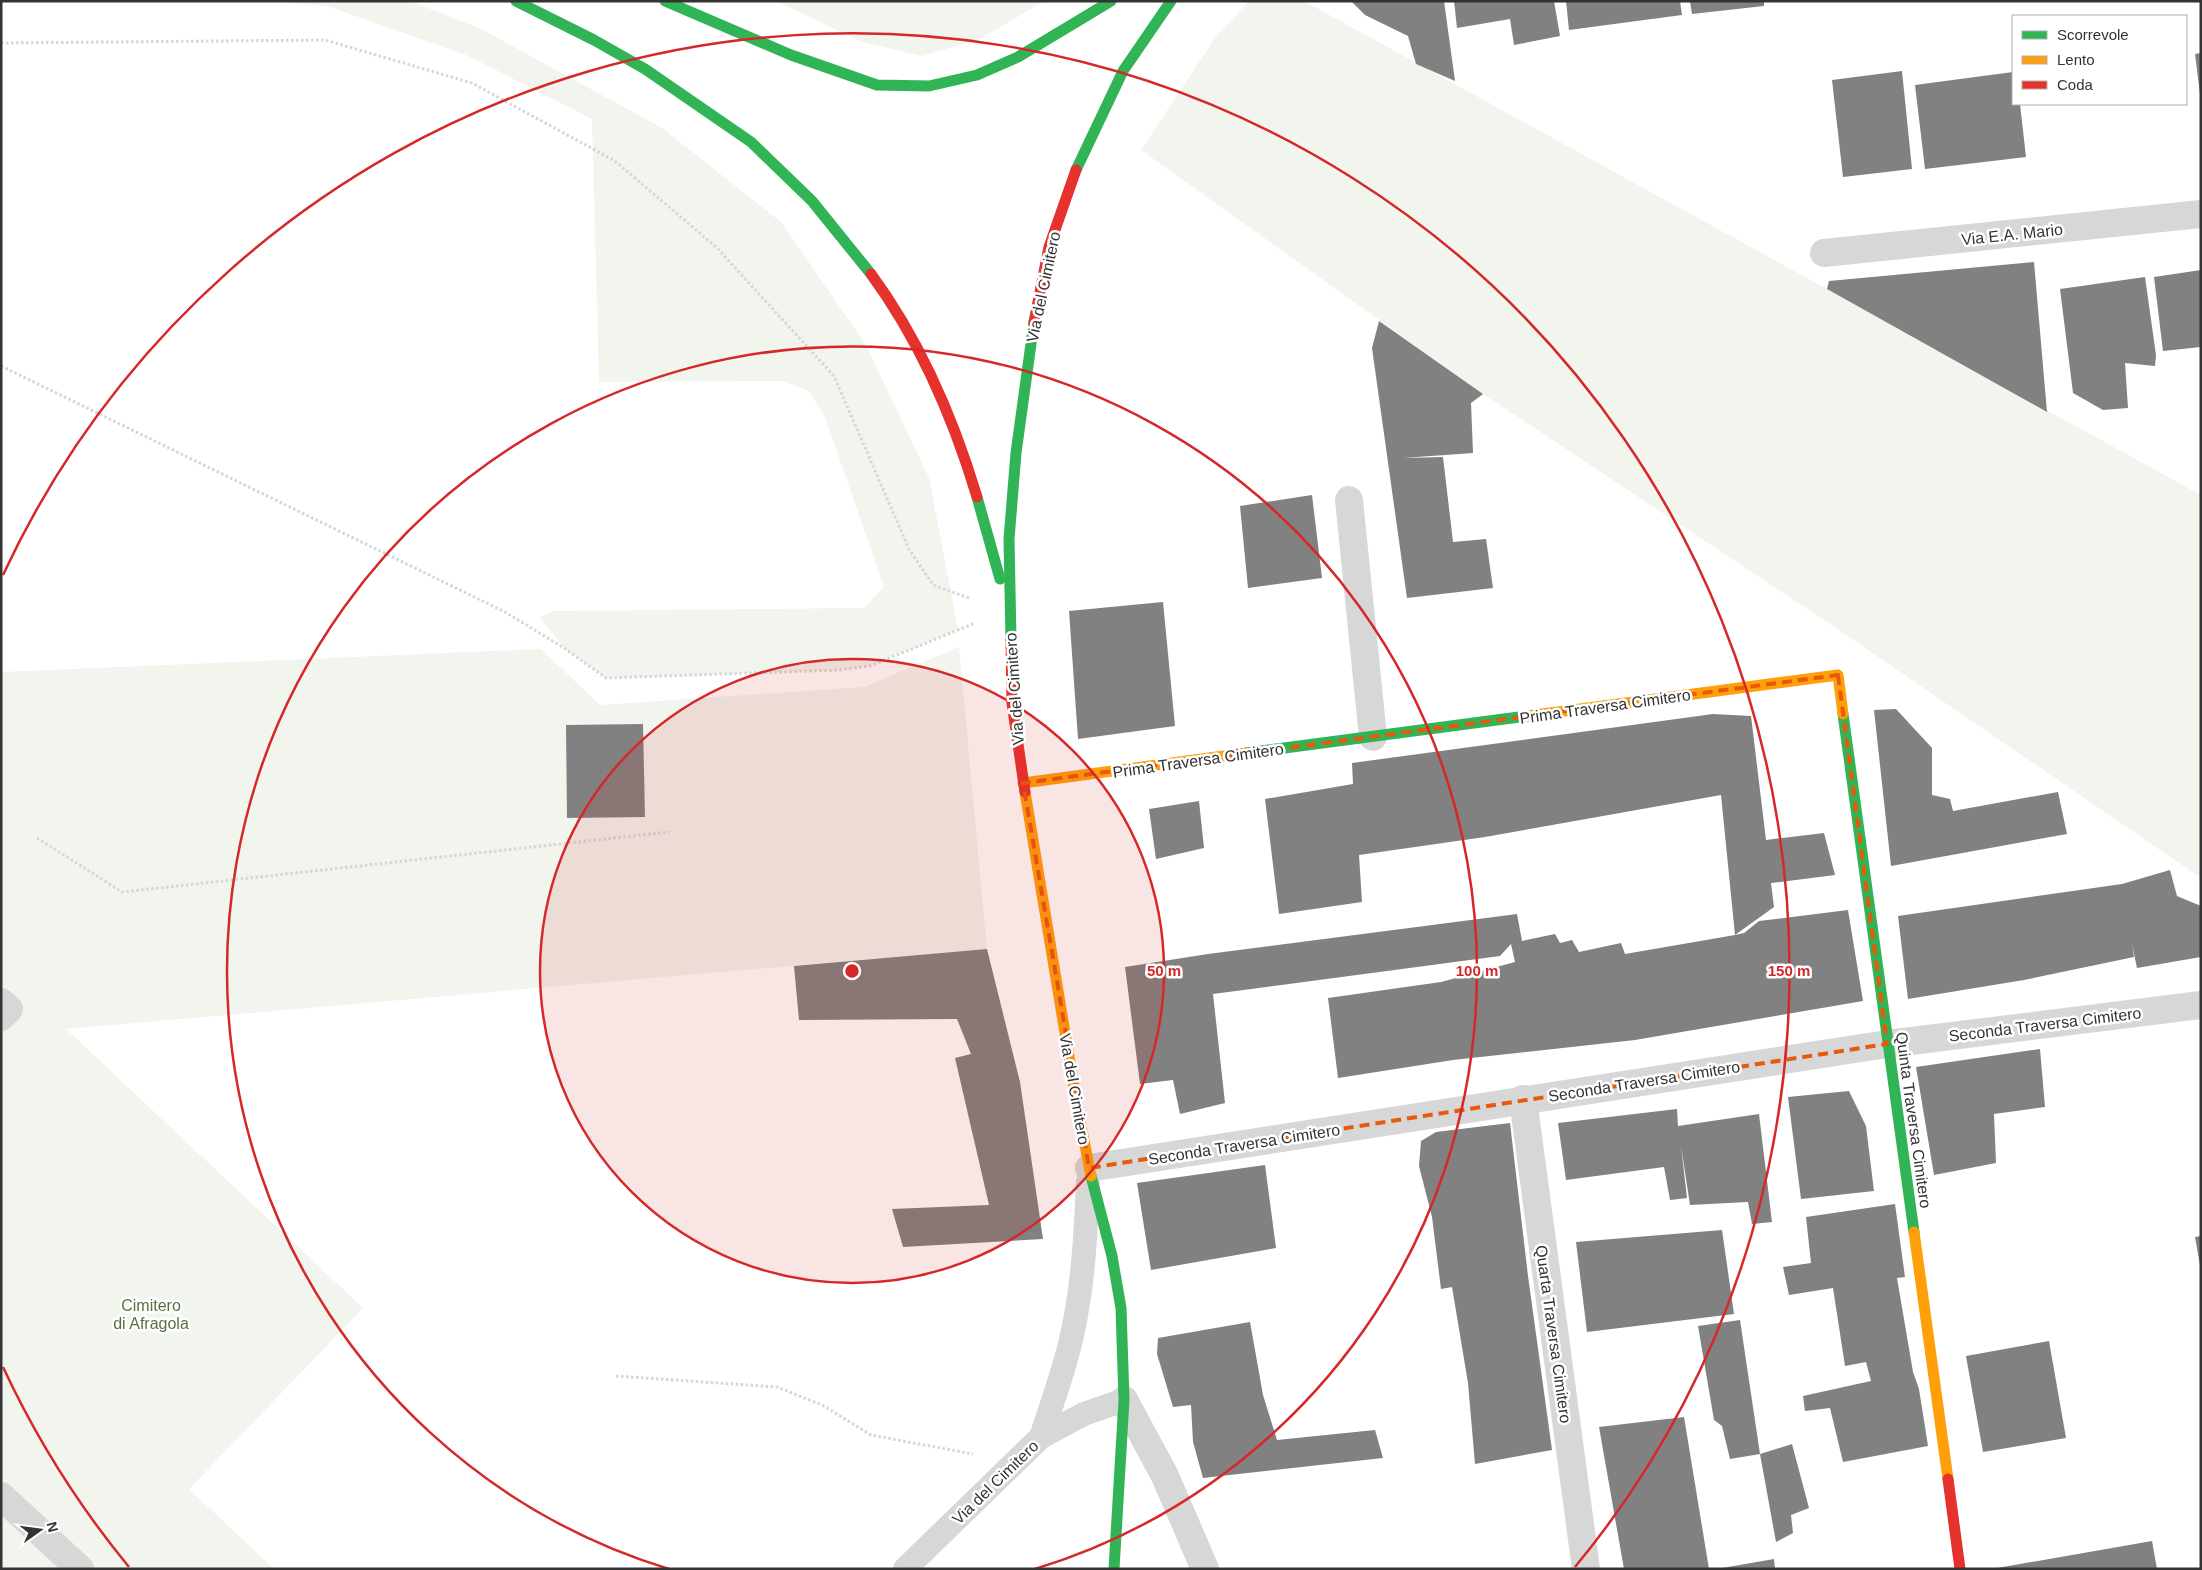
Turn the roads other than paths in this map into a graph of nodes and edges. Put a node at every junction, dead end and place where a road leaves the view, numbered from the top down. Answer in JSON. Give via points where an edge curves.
{"nodes":[{"id":1,"x":516,"y":1,"type":"edge"},
{"id":2,"x":665,"y":1,"type":"edge"},
{"id":3,"x":1111,"y":1,"type":"edge"},
{"id":4,"x":1171,"y":1,"type":"edge"},
{"id":5,"x":2201,"y":214,"type":"edge"},
{"id":6,"x":1824,"y":253,"type":"dead end"},
{"id":7,"x":1349,"y":500,"type":"dead end"},
{"id":8,"x":1009,"y":612,"type":"junction"},
{"id":9,"x":1838,"y":675,"type":"joint"},
{"id":10,"x":1373,"y":737,"type":"junction"},
{"id":11,"x":1023,"y":783,"type":"junction"},
{"id":12,"x":1,"y":1002,"type":"edge"},
{"id":13,"x":2201,"y":1005,"type":"edge"},
{"id":14,"x":1,"y":1017,"type":"edge"},
{"id":15,"x":1887,"y":1044,"type":"junction"},
{"id":16,"x":1523,"y":1099,"type":"junction"},
{"id":17,"x":1089,"y":1168,"type":"junction"},
{"id":18,"x":1124,"y":1400,"type":"junction"},
{"id":19,"x":1041,"y":1437,"type":"junction"},
{"id":20,"x":1,"y":1496,"type":"edge"},
{"id":21,"x":80,"y":1569,"type":"edge"},
{"id":22,"x":905,"y":1569,"type":"edge"},
{"id":23,"x":1114,"y":1569,"type":"edge"},
{"id":24,"x":1205,"y":1569,"type":"edge"},
{"id":25,"x":1586,"y":1569,"type":"edge"},
{"id":26,"x":1960,"y":1569,"type":"edge"}],
"edges":[{"from":1,"to":8,"type":"main road","via":[[572,27],[682,92],[761,150],[824,214],[898,313],[933,377],[968,463]]},
{"from":2,"to":3,"type":"main road","via":[[791,55],[877,85],[928,86],[977,75],[1018,57]]},
{"from":4,"to":8,"type":"main road","name":"Via del Cimitero","via":[[1123,71],[1101,114],[1074,174],[1049,247],[1030,343],[1016,453],[1009,539]]},
{"from":5,"to":6,"type":"street","name":"Via E.A. Mario"},
{"from":7,"to":10,"type":"street"},
{"from":8,"to":11,"type":"main road","name":"Via del Cimitero","via":[[1012,704]]},
{"from":9,"to":10,"type":"main road","name":"Prima Traversa Cimitero"},
{"from":9,"to":15,"type":"main road","name":"Quinta Traversa Cimitero"},
{"from":10,"to":11,"type":"main road","name":"Prima Traversa Cimitero"},
{"from":11,"to":17,"type":"main road","name":"Via del Cimitero"},
{"from":12,"to":14,"type":"street","via":[[9,1009]]},
{"from":13,"to":15,"type":"street","name":"Seconda Traversa Cimitero"},
{"from":15,"to":16,"type":"street","name":"Seconda Traversa Cimitero"},
{"from":15,"to":26,"type":"main road","name":"Quinta Traversa Cimitero"},
{"from":16,"to":17,"type":"street","name":"Seconda Traversa Cimitero"},
{"from":16,"to":25,"type":"street","name":"Quarta Traversa Cimitero"},
{"from":17,"to":18,"type":"main road","name":"Via del Cimitero","via":[[1112,1256],[1121,1308]]},
{"from":17,"to":19,"type":"lane","via":[[1076,1315]]},
{"from":18,"to":19,"type":"lane","name":"Via del Cimitero","via":[[1084,1414]]},
{"from":18,"to":23,"type":"main road","name":"Via del Cimitero"},
{"from":18,"to":24,"type":"street","via":[[1165,1476]]},
{"from":19,"to":22,"type":"lane","name":"Via del Cimitero"},
{"from":20,"to":21,"type":"street"}]}
